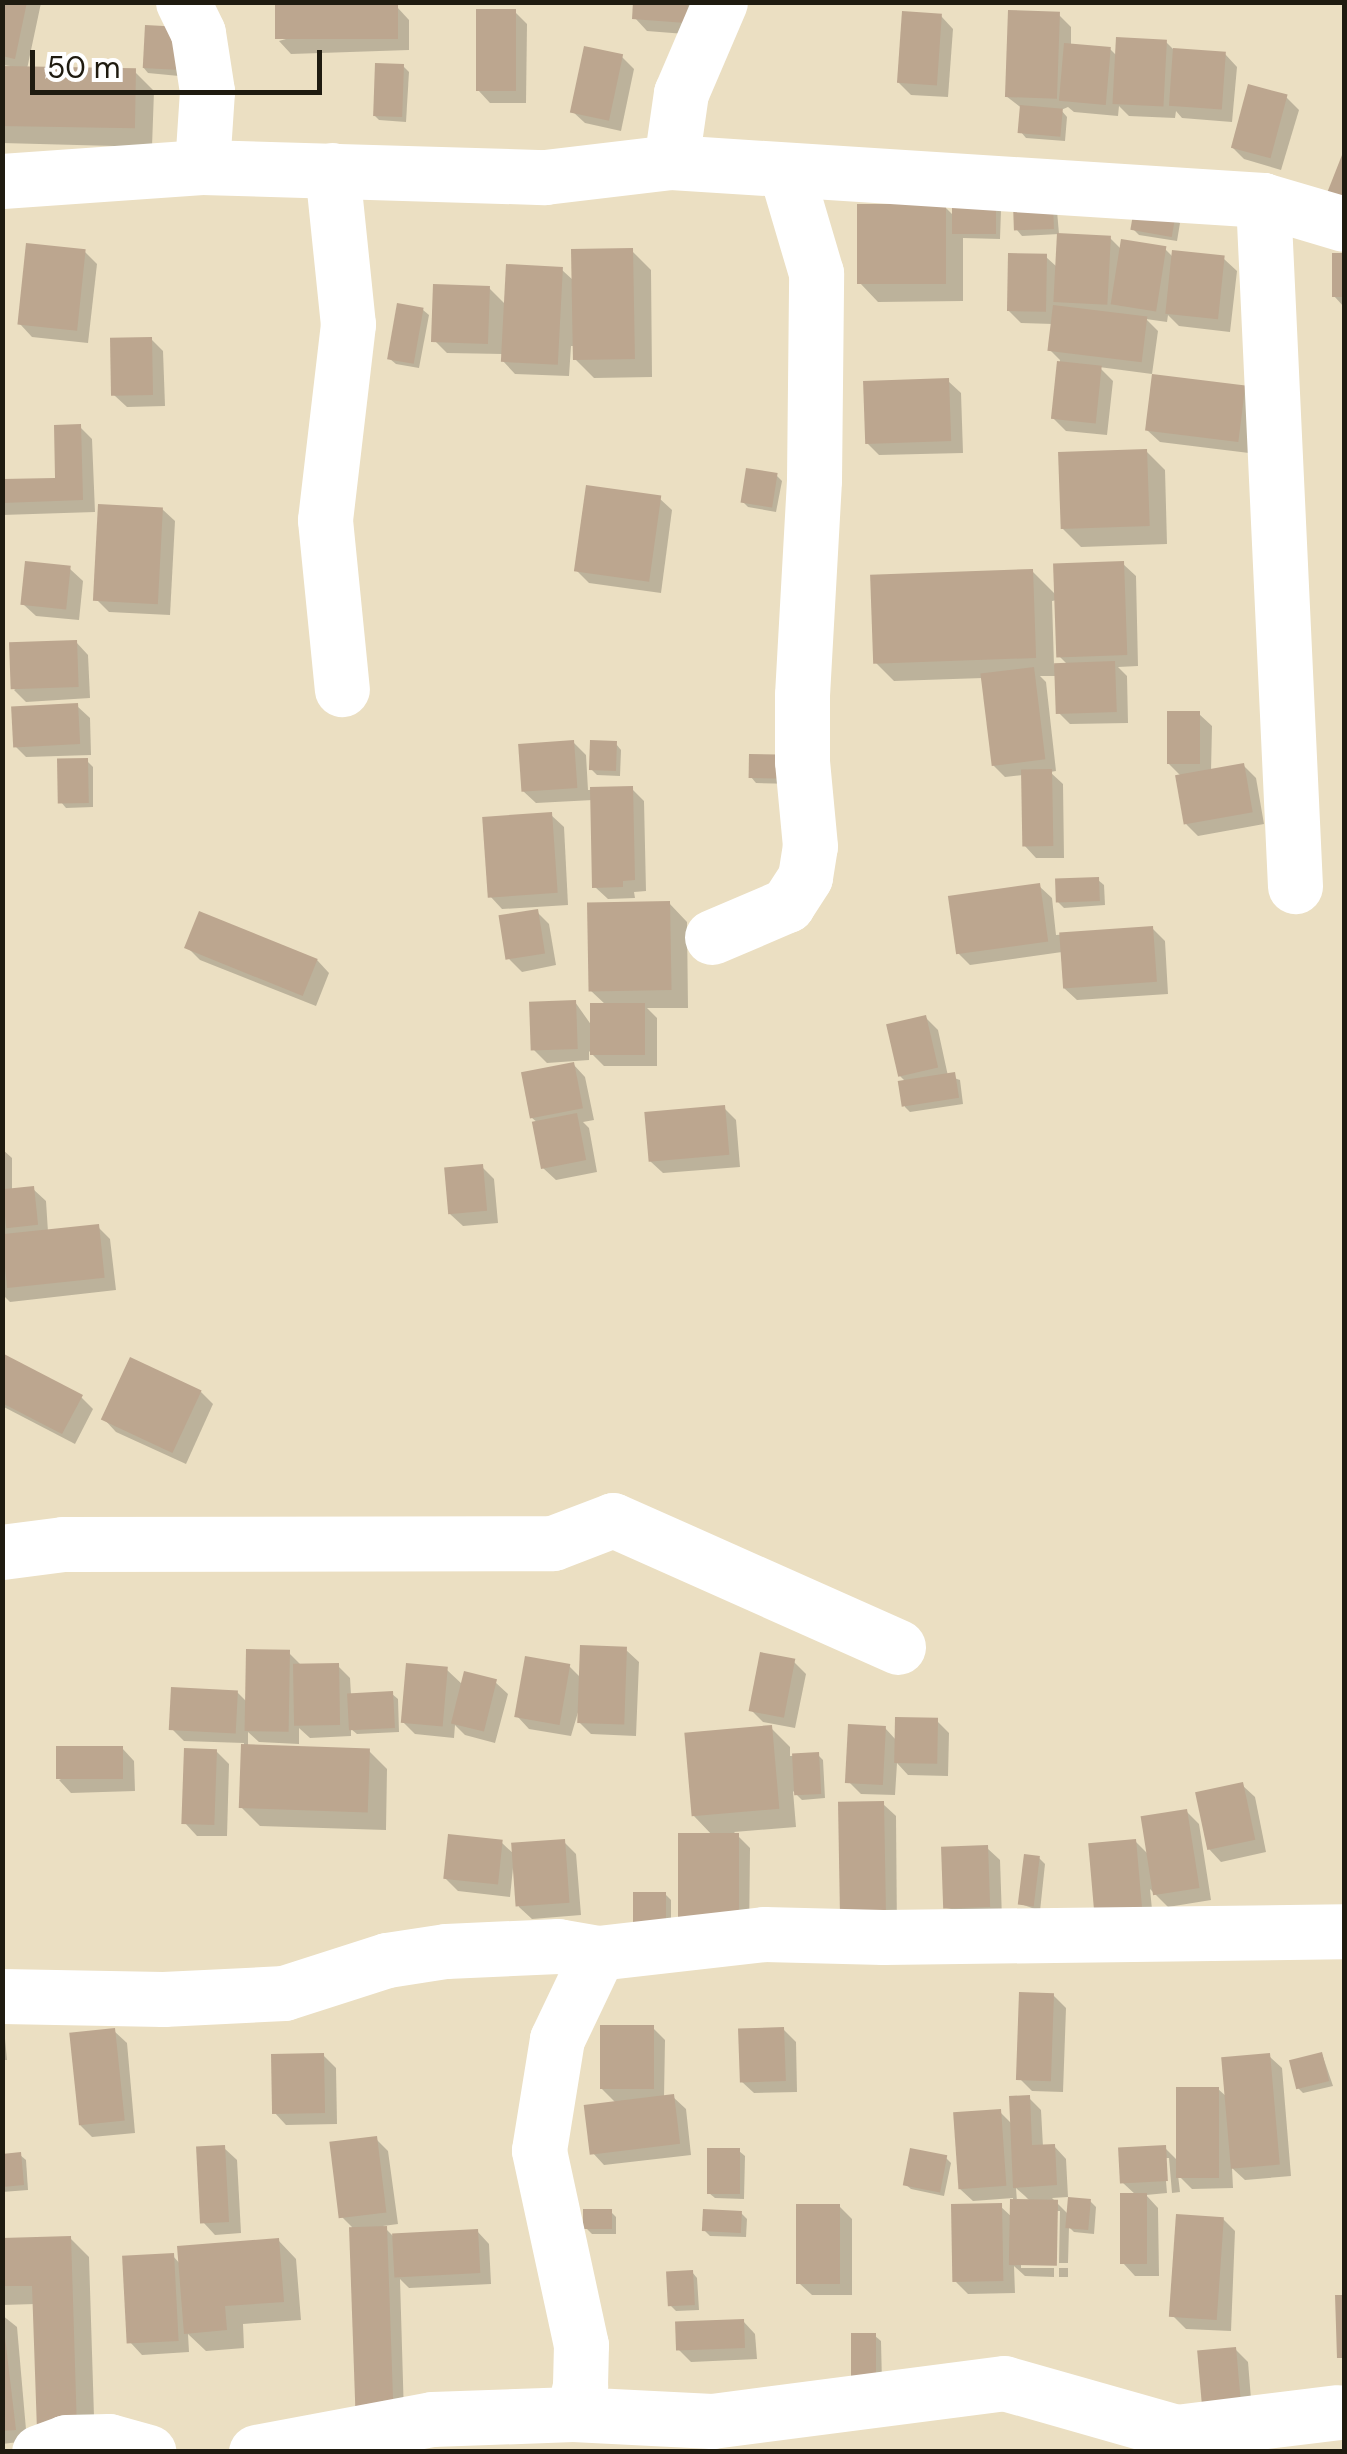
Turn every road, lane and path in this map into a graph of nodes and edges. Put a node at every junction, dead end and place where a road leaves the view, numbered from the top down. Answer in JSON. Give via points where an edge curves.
{"nodes":[{"id":1,"x":182,"y":2,"type":"edge"},
{"id":2,"x":720,"y":2,"type":"edge"},
{"id":3,"x":671,"y":162,"type":"junction"},
{"id":4,"x":202,"y":168,"type":"junction"},
{"id":5,"x":332,"y":170,"type":"junction"},
{"id":6,"x":786,"y":172,"type":"junction"},
{"id":7,"x":2,"y":181,"type":"edge"},
{"id":8,"x":1263,"y":200,"type":"junction"},
{"id":9,"x":1344,"y":224,"type":"edge"},
{"id":10,"x":342,"y":690,"type":"dead end"},
{"id":11,"x":1295,"y":886,"type":"dead end"},
{"id":12,"x":712,"y":936,"type":"dead end"},
{"id":13,"x":2,"y":1552,"type":"edge"},
{"id":14,"x":898,"y":1648,"type":"dead end"},
{"id":15,"x":1344,"y":1931,"type":"edge"},
{"id":16,"x":598,"y":1953,"type":"junction"},
{"id":17,"x":2,"y":1996,"type":"edge"},
{"id":18,"x":1338,"y":2412,"type":"dead end"},
{"id":19,"x":573,"y":2414,"type":"junction"},
{"id":20,"x":39,"y":2452,"type":"edge"},
{"id":21,"x":149,"y":2452,"type":"edge"},
{"id":22,"x":256,"y":2452,"type":"edge"}],
"edges":[{"from":1,"to":4,"type":"street","via":[[198,32],[207,91]]},
{"from":2,"to":3,"type":"street","via":[[682,93]]},
{"from":3,"to":5,"type":"street","via":[[545,177]]},
{"from":3,"to":6,"type":"street"},
{"from":4,"to":5,"type":"street"},
{"from":4,"to":7,"type":"street"},
{"from":5,"to":10,"type":"street","via":[[348,324],[325,520]]},
{"from":6,"to":8,"type":"street"},
{"from":6,"to":12,"type":"street","via":[[816,273],[802,712],[810,846],[806,878],[787,905]]},
{"from":8,"to":9,"type":"street"},
{"from":8,"to":11,"type":"street"},
{"from":13,"to":14,"type":"street","via":[[62,1544],[553,1543],[613,1520]]},
{"from":15,"to":16,"type":"street","via":[[764,1934]]},
{"from":16,"to":17,"type":"street","via":[[558,1946],[446,1952],[387,1960],[284,1993]]},
{"from":16,"to":19,"type":"street","via":[[557,2038],[539,2150],[580,2345]]},
{"from":18,"to":19,"type":"street","via":[[1176,2432],[1004,2384],[712,2421]]},
{"from":19,"to":22,"type":"street","via":[[432,2419]]},
{"from":20,"to":21,"type":"street","via":[[66,2442],[109,2441]]}]}
